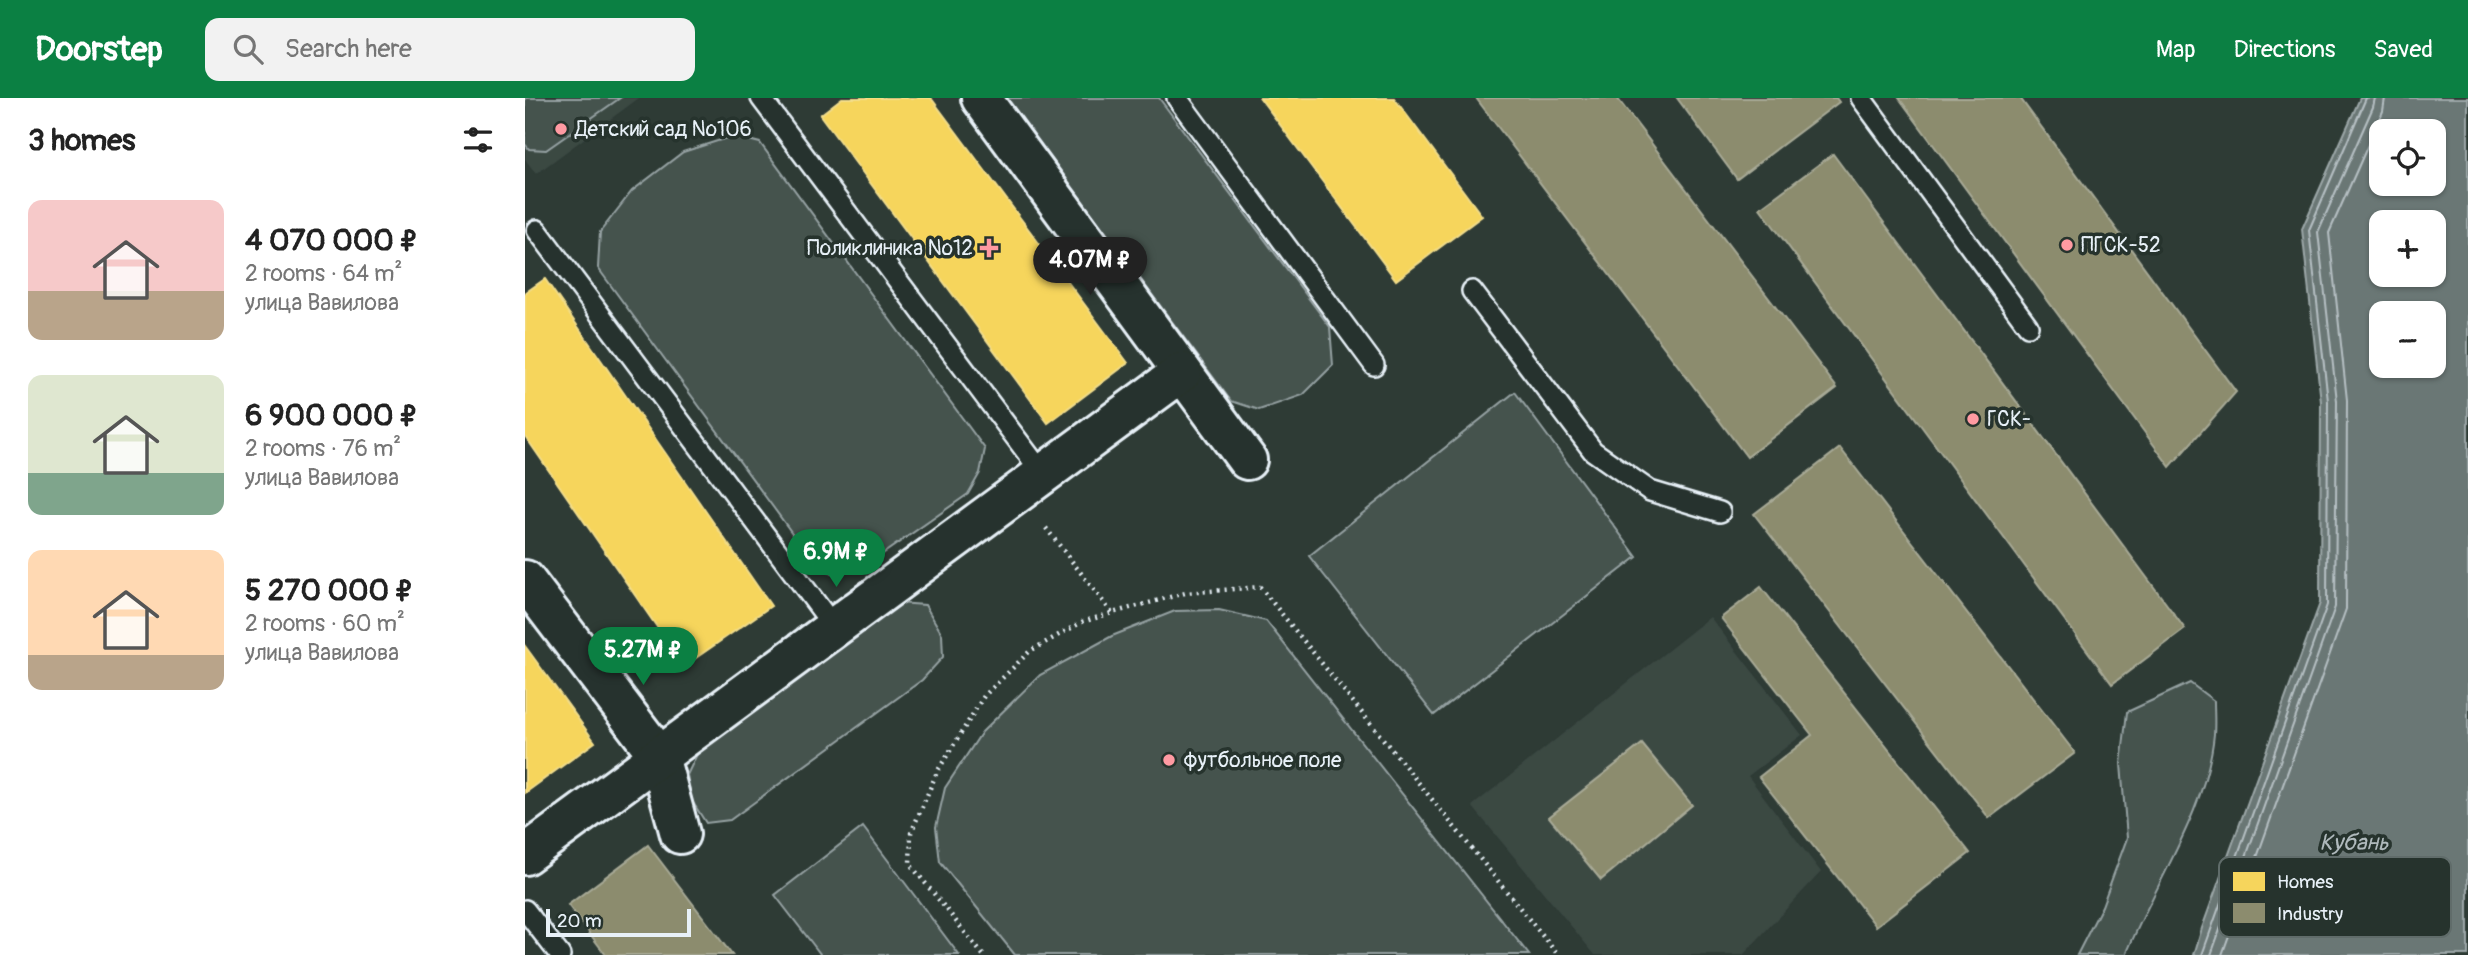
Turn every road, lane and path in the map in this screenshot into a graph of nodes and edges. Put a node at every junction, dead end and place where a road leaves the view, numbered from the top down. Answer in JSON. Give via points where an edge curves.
{"nodes":[{"id":1,"x":761,"y":98,"type":"edge"},
{"id":2,"x":981,"y":98,"type":"edge"},
{"id":3,"x":1177,"y":98,"type":"edge"},
{"id":4,"x":1861,"y":98,"type":"edge"},
{"id":5,"x":531,"y":231,"type":"edge"},
{"id":6,"x":1472,"y":291,"type":"dead end"},
{"id":7,"x":2028,"y":326,"type":"dead end"},
{"id":8,"x":1374,"y":365,"type":"dead end"},
{"id":9,"x":1182,"y":372,"type":"junction"},
{"id":10,"x":1247,"y":460,"type":"dead end"},
{"id":11,"x":1030,"y":483,"type":"junction"},
{"id":12,"x":1720,"y":512,"type":"dead end"},
{"id":13,"x":525,"y":580,"type":"edge"},
{"id":14,"x":1112,"y":613,"type":"junction"},
{"id":15,"x":834,"y":627,"type":"junction"},
{"id":16,"x":659,"y":757,"type":"junction"},
{"id":17,"x":680,"y":834,"type":"dead end"},
{"id":18,"x":525,"y":855,"type":"edge"},
{"id":19,"x":525,"y":910,"type":"edge"},
{"id":20,"x":560,"y":955,"type":"edge"},
{"id":21,"x":983,"y":955,"type":"edge"},
{"id":22,"x":1558,"y":955,"type":"edge"}],
"edges":[{"from":1,"to":11,"type":"lane"},
{"from":2,"to":9,"type":"street"},
{"from":3,"to":8,"type":"lane"},
{"from":4,"to":7,"type":"lane"},
{"from":5,"to":15,"type":"lane"},
{"from":6,"to":12,"type":"lane","via":[[1593,452],[1650,491]]},
{"from":9,"to":10,"type":"street"},
{"from":9,"to":11,"type":"street"},
{"from":11,"to":14,"type":"path"},
{"from":11,"to":15,"type":"street"},
{"from":13,"to":16,"type":"street"},
{"from":14,"to":21,"type":"path","via":[[1082,622],[1030,651],[984,696],[937,772],[911,832],[910,864]]},
{"from":14,"to":22,"type":"path","via":[[1185,593],[1260,587]]},
{"from":15,"to":16,"type":"street"},
{"from":16,"to":17,"type":"street"},
{"from":16,"to":18,"type":"street"},
{"from":19,"to":20,"type":"lane"}]}
